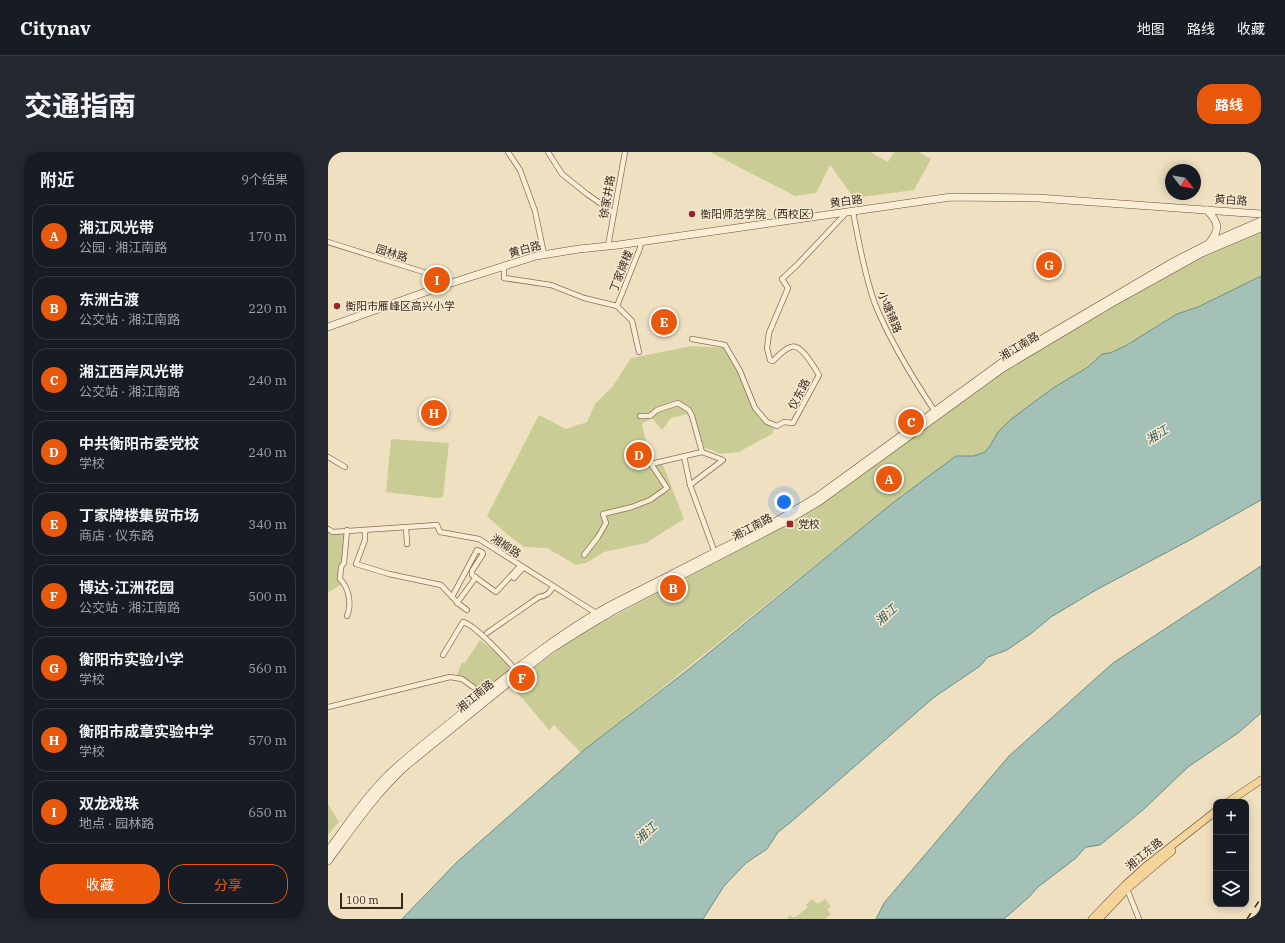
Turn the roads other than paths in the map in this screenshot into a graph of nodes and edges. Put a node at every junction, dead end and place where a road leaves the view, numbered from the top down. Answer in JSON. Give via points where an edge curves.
{"nodes":[{"id":1,"x":508,"y":152,"type":"edge"},
{"id":2,"x":548,"y":152,"type":"edge"},
{"id":3,"x":625,"y":152,"type":"edge"},
{"id":4,"x":1207,"y":210,"type":"junction"},
{"id":5,"x":849,"y":212,"type":"junction"},
{"id":6,"x":614,"y":213,"type":"junction"},
{"id":7,"x":1261,"y":214,"type":"edge"},
{"id":8,"x":1261,"y":221,"type":"edge"},
{"id":9,"x":1261,"y":228,"type":"edge"},
{"id":10,"x":328,"y":242,"type":"edge"},
{"id":11,"x":641,"y":242,"type":"junction"},
{"id":12,"x":1208,"y":244,"type":"junction"},
{"id":13,"x":608,"y":246,"type":"junction"},
{"id":14,"x":544,"y":254,"type":"junction"},
{"id":15,"x":504,"y":266,"type":"junction"},
{"id":16,"x":450,"y":284,"type":"junction"},
{"id":17,"x":617,"y":306,"type":"junction"},
{"id":18,"x":328,"y":327,"type":"edge"},
{"id":19,"x":692,"y":339,"type":"dead end"},
{"id":20,"x":639,"y":352,"type":"dead end"},
{"id":21,"x":934,"y":410,"type":"junction"},
{"id":22,"x":640,"y":416,"type":"dead end"},
{"id":23,"x":702,"y":452,"type":"junction"},
{"id":24,"x":684,"y":456,"type":"junction"},
{"id":25,"x":328,"y":457,"type":"edge"},
{"id":26,"x":345,"y":467,"type":"dead end"},
{"id":27,"x":690,"y":484,"type":"junction"},
{"id":28,"x":406,"y":527,"type":"junction"},
{"id":29,"x":328,"y":529,"type":"edge"},
{"id":30,"x":347,"y":530,"type":"junction"},
{"id":31,"x":365,"y":530,"type":"junction"},
{"id":32,"x":407,"y":544,"type":"dead end"},
{"id":33,"x":715,"y":553,"type":"junction"},
{"id":34,"x":584,"y":555,"type":"dead end"},
{"id":35,"x":522,"y":567,"type":"junction"},
{"id":36,"x":476,"y":577,"type":"junction"},
{"id":37,"x":554,"y":587,"type":"junction"},
{"id":38,"x":452,"y":597,"type":"junction"},
{"id":39,"x":457,"y":603,"type":"junction"},
{"id":40,"x":467,"y":610,"type":"dead end"},
{"id":41,"x":596,"y":613,"type":"junction"},
{"id":42,"x":347,"y":616,"type":"dead end"},
{"id":43,"x":487,"y":633,"type":"dead end"},
{"id":44,"x":443,"y":655,"type":"dead end"},
{"id":45,"x":515,"y":669,"type":"junction"},
{"id":46,"x":473,"y":687,"type":"dead end"},
{"id":47,"x":328,"y":707,"type":"edge"},
{"id":48,"x":1261,"y":780,"type":"edge"},
{"id":49,"x":1261,"y":785,"type":"edge"},
{"id":50,"x":1232,"y":799,"type":"edge"},
{"id":51,"x":1240,"y":799,"type":"edge"},
{"id":52,"x":1213,"y":813,"type":"edge"},
{"id":53,"x":1213,"y":819,"type":"edge"},
{"id":54,"x":328,"y":851,"type":"edge"},
{"id":55,"x":328,"y":860,"type":"edge"},
{"id":56,"x":1127,"y":889,"type":"junction"},
{"id":57,"x":1092,"y":919,"type":"edge"},
{"id":58,"x":1099,"y":919,"type":"edge"},
{"id":59,"x":1139,"y":919,"type":"edge"}],
"edges":[{"from":1,"to":14,"type":"street","via":[[520,170],[535,211]]},
{"from":2,"to":6,"type":"street","via":[[562,174]]},
{"from":3,"to":6,"type":"street","name":"徐家井路"},
{"from":4,"to":5,"type":"main road","name":"黄白路","via":[[1038,198],[951,197]]},
{"from":4,"to":7,"type":"main road","name":"黄白路"},
{"from":4,"to":12,"type":"main road","via":[[1215,218],[1217,225],[1216,235]]},
{"from":5,"to":11,"type":"main road","name":"黄白路"},
{"from":5,"to":19,"type":"street","name":"仪东路","via":[[782,279],[788,288],[770,332],[767,348],[770,360],[773,361],[788,348],[797,346],[819,375],[793,423],[784,422],[777,426],[767,422],[755,408],[740,371],[725,345]]},
{"from":5,"to":21,"type":"street","name":"小塘铺路","via":[[875,302],[888,332]]},
{"from":6,"to":13,"type":"street","name":"徐家井路"},
{"from":8,"to":12,"type":"main road","name":"湘江南路"},
{"from":9,"to":55,"type":"main road","name":"湘江南路","via":[[1202,253],[1112,303],[1003,368],[820,501],[776,527],[613,611],[551,649],[392,779],[363,812]]},
{"from":10,"to":16,"type":"street","name":"园林路","via":[[433,275]]},
{"from":11,"to":13,"type":"main road","name":"黄白路"},
{"from":11,"to":17,"type":"street","name":"丁家牌楼"},
{"from":12,"to":21,"type":"main road","name":"湘江南路","via":[[1001,363]]},
{"from":13,"to":14,"type":"main road","name":"黄白路"},
{"from":14,"to":15,"type":"main road","name":"黄白路"},
{"from":15,"to":16,"type":"main road","name":"黄白路"},
{"from":15,"to":17,"type":"street","via":[[504,278],[551,285],[584,298]]},
{"from":16,"to":18,"type":"main road","name":"黄白路"},
{"from":17,"to":20,"type":"street","via":[[632,321]]},
{"from":21,"to":33,"type":"main road","name":"湘江南路","via":[[817,497]]},
{"from":22,"to":23,"type":"street","via":[[650,416],[657,410],[678,403],[689,410],[692,416]]},
{"from":23,"to":24,"type":"street"},
{"from":23,"to":27,"type":"street","via":[[723,460]]},
{"from":24,"to":27,"type":"street"},
{"from":24,"to":34,"type":"street","via":[[651,464],[667,488],[650,500],[604,514],[606,523]]},
{"from":25,"to":26,"type":"street"},
{"from":27,"to":33,"type":"street"},
{"from":28,"to":31,"type":"street","name":"湘柳路"},
{"from":28,"to":32,"type":"street"},
{"from":28,"to":35,"type":"street","name":"湘柳路","via":[[437,525],[440,532],[479,539]]},
{"from":29,"to":30,"type":"street","name":"湘柳路","via":[[333,532]]},
{"from":30,"to":31,"type":"street","name":"湘柳路"},
{"from":30,"to":42,"type":"street","via":[[340,579],[345,584],[349,600]]},
{"from":31,"to":38,"type":"street","via":[[365,540],[356,564],[441,585]]},
{"from":33,"to":41,"type":"main road","name":"湘江南路"},
{"from":35,"to":36,"type":"street","via":[[496,592]]},
{"from":35,"to":37,"type":"street","name":"湘柳路"},
{"from":36,"to":38,"type":"street","via":[[472,575],[472,571],[483,553],[478,550]]},
{"from":36,"to":39,"type":"street"},
{"from":37,"to":41,"type":"street","name":"湘柳路"},
{"from":37,"to":43,"type":"street","via":[[545,596],[539,597]]},
{"from":38,"to":39,"type":"street"},
{"from":39,"to":40,"type":"street"},
{"from":41,"to":45,"type":"main road","name":"湘江南路","via":[[549,643]]},
{"from":44,"to":45,"type":"street","via":[[463,622],[478,632]]},
{"from":45,"to":54,"type":"main road","name":"湘江南路","via":[[388,776],[359,809]]},
{"from":46,"to":47,"type":"street","via":[[462,679],[450,678]]},
{"from":48,"to":50,"type":"main road"},
{"from":49,"to":51,"type":"main road"},
{"from":52,"to":57,"type":"main road","name":"湘江东路","via":[[1124,885]]},
{"from":53,"to":56,"type":"main road","name":"湘江东路"},
{"from":56,"to":58,"type":"main road","name":"湘江东路"},
{"from":56,"to":59,"type":"street"}]}
